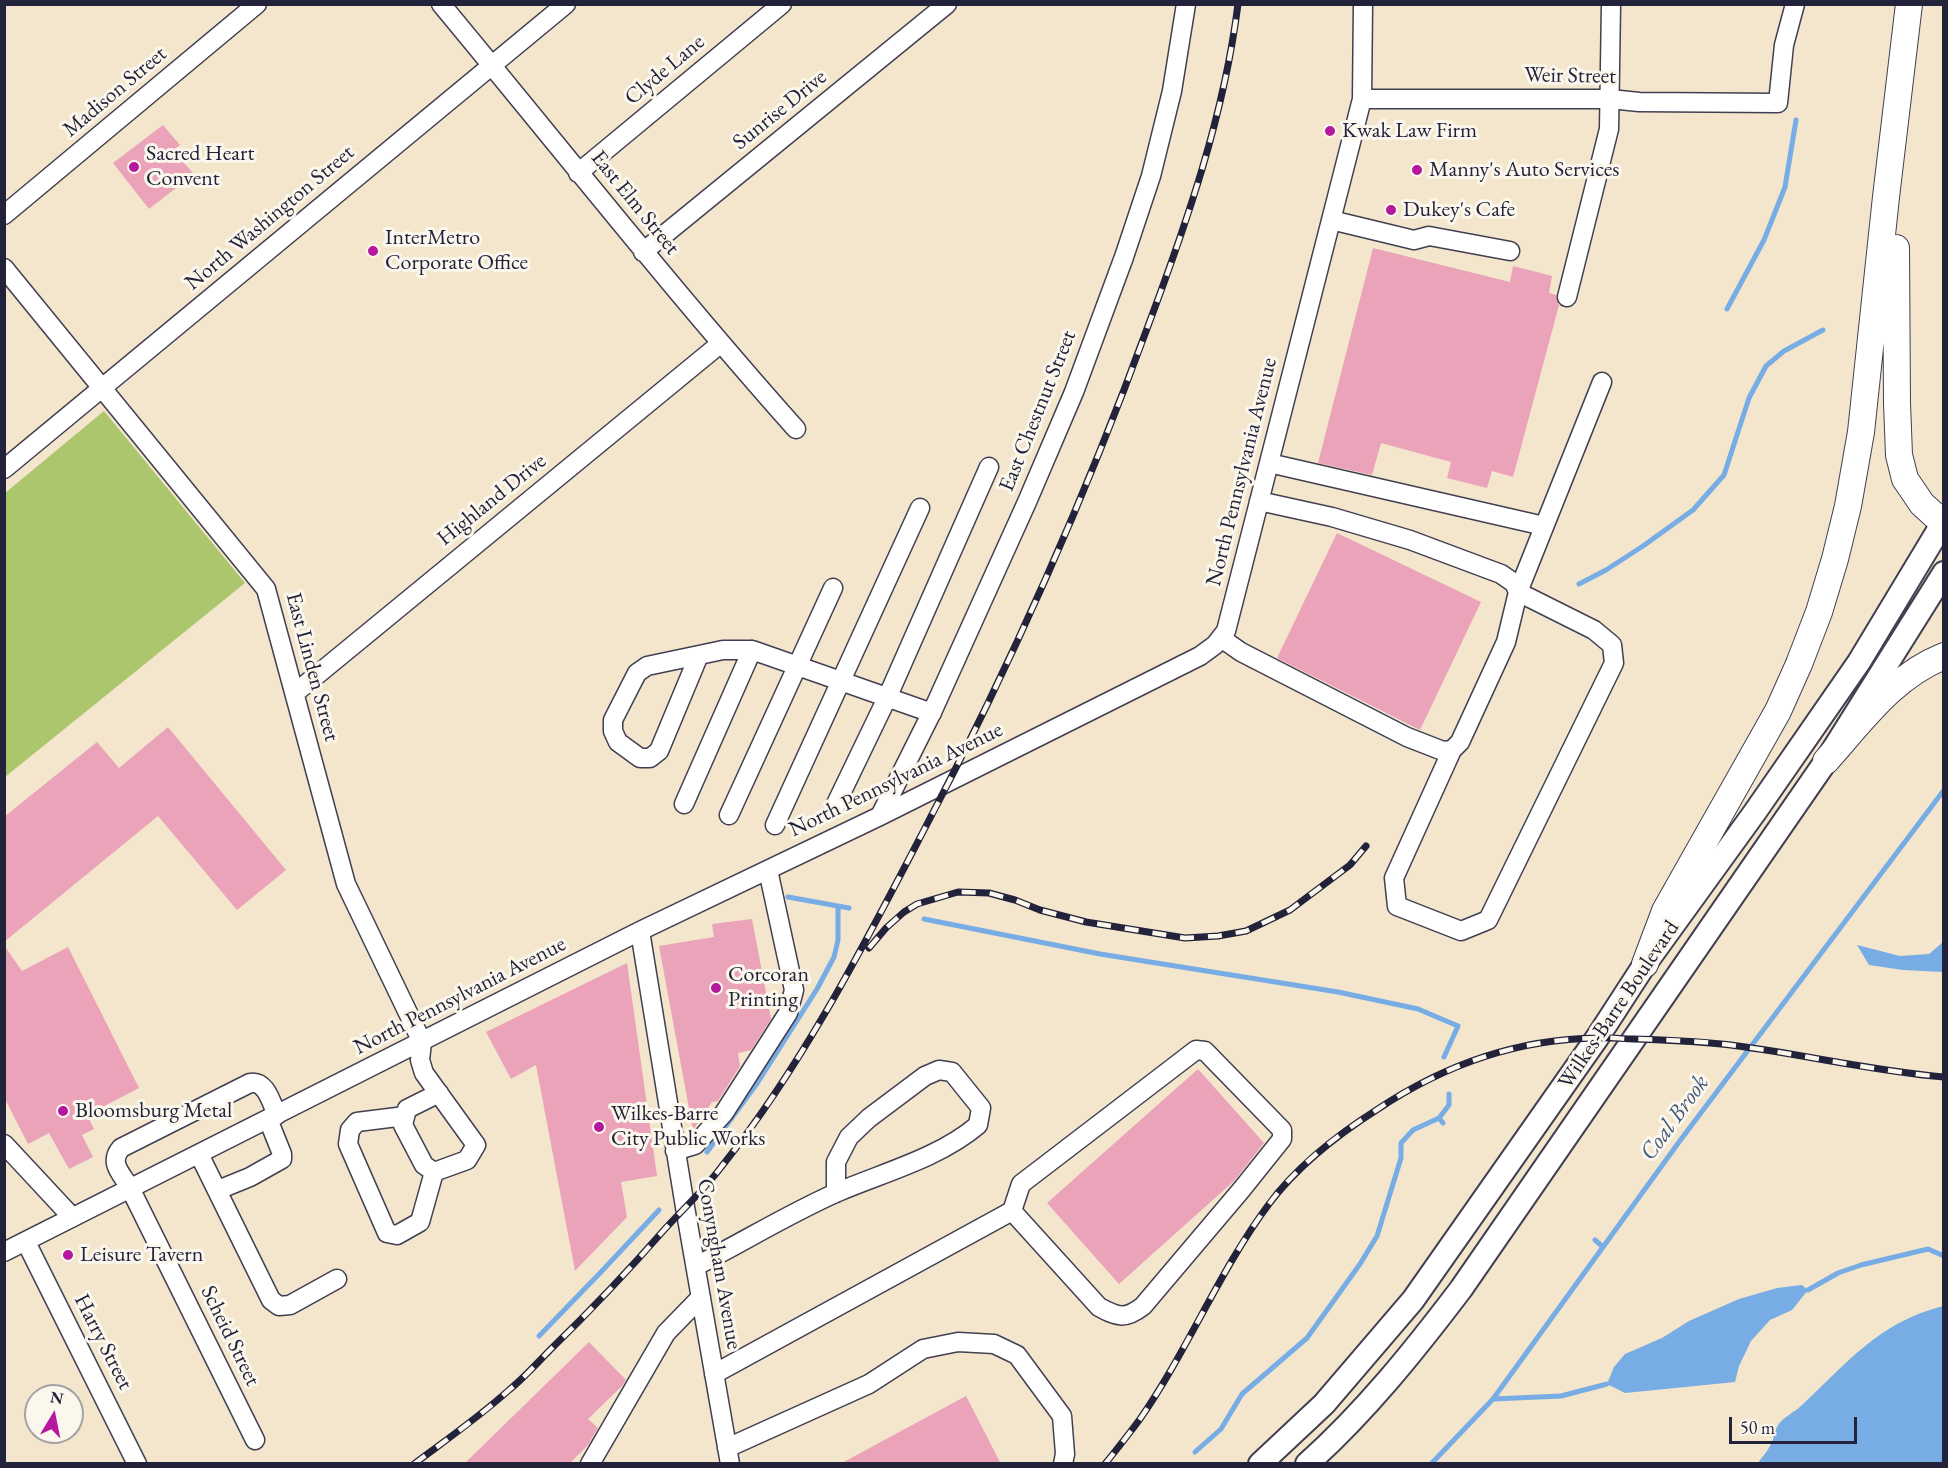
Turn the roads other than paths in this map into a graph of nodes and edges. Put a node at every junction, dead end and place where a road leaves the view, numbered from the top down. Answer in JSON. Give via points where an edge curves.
{"nodes":[{"id":1,"x":257,"y":4,"type":"edge"},
{"id":2,"x":441,"y":4,"type":"edge"},
{"id":3,"x":566,"y":4,"type":"edge"},
{"id":4,"x":782,"y":4,"type":"edge"},
{"id":5,"x":947,"y":4,"type":"edge"},
{"id":6,"x":1186,"y":4,"type":"edge"},
{"id":7,"x":1363,"y":4,"type":"edge"},
{"id":8,"x":1611,"y":4,"type":"edge"},
{"id":9,"x":1795,"y":4,"type":"edge"},
{"id":10,"x":1909,"y":4,"type":"edge"},
{"id":11,"x":1906,"y":38,"type":"junction"},
{"id":12,"x":492,"y":66,"type":"junction"},
{"id":13,"x":1362,"y":99,"type":"junction"},
{"id":14,"x":1610,"y":99,"type":"junction"},
{"id":15,"x":578,"y":173,"type":"junction"},
{"id":16,"x":4,"y":215,"type":"edge"},
{"id":17,"x":1331,"y":220,"type":"junction"},
{"id":18,"x":1510,"y":251,"type":"dead end"},
{"id":19,"x":643,"y":252,"type":"junction"},
{"id":20,"x":4,"y":268,"type":"edge"},
{"id":21,"x":1567,"y":297,"type":"dead end"},
{"id":22,"x":720,"y":344,"type":"junction"},
{"id":23,"x":1602,"y":382,"type":"dead end"},
{"id":24,"x":102,"y":388,"type":"junction"},
{"id":25,"x":796,"y":429,"type":"dead end"},
{"id":26,"x":1269,"y":463,"type":"junction"},
{"id":27,"x":988,"y":467,"type":"dead end"},
{"id":28,"x":4,"y":469,"type":"edge"},
{"id":29,"x":1259,"y":501,"type":"junction"},
{"id":30,"x":920,"y":508,"type":"dead end"},
{"id":31,"x":1943,"y":522,"type":"edge"},
{"id":32,"x":1544,"y":526,"type":"junction"},
{"id":33,"x":1944,"y":573,"type":"edge"},
{"id":34,"x":834,"y":588,"type":"dead end"},
{"id":35,"x":1518,"y":591,"type":"junction"},
{"id":36,"x":1221,"y":638,"type":"junction"},
{"id":37,"x":752,"y":650,"type":"junction"},
{"id":38,"x":699,"y":655,"type":"junction"},
{"id":39,"x":1944,"y":656,"type":"edge"},
{"id":40,"x":797,"y":666,"type":"junction"},
{"id":41,"x":841,"y":681,"type":"junction"},
{"id":42,"x":295,"y":693,"type":"junction"},
{"id":43,"x":887,"y":698,"type":"junction"},
{"id":44,"x":932,"y":714,"type":"junction"},
{"id":45,"x":1452,"y":750,"type":"junction"},
{"id":46,"x":1826,"y":761,"type":"junction"},
{"id":47,"x":684,"y":804,"type":"dead end"},
{"id":48,"x":834,"y":808,"type":"dead end"},
{"id":49,"x":729,"y":815,"type":"dead end"},
{"id":50,"x":880,"y":816,"type":"junction"},
{"id":51,"x":775,"y":825,"type":"dead end"},
{"id":52,"x":768,"y":870,"type":"junction"},
{"id":53,"x":640,"y":931,"type":"junction"},
{"id":54,"x":1645,"y":964,"type":"junction"},
{"id":55,"x":422,"y":1042,"type":"junction"},
{"id":56,"x":439,"y":1093,"type":"junction"},
{"id":57,"x":405,"y":1116,"type":"junction"},
{"id":58,"x":272,"y":1117,"type":"junction"},
{"id":59,"x":4,"y":1144,"type":"edge"},
{"id":60,"x":675,"y":1151,"type":"junction"},
{"id":61,"x":199,"y":1154,"type":"junction"},
{"id":62,"x":434,"y":1172,"type":"junction"},
{"id":63,"x":130,"y":1188,"type":"junction"},
{"id":64,"x":218,"y":1190,"type":"junction"},
{"id":65,"x":836,"y":1193,"type":"junction"},
{"id":66,"x":1012,"y":1211,"type":"junction"},
{"id":67,"x":72,"y":1217,"type":"junction"},
{"id":68,"x":26,"y":1242,"type":"junction"},
{"id":69,"x":4,"y":1252,"type":"edge"},
{"id":70,"x":696,"y":1266,"type":"junction"},
{"id":71,"x":338,"y":1279,"type":"dead end"},
{"id":72,"x":701,"y":1297,"type":"junction"},
{"id":73,"x":714,"y":1374,"type":"junction"},
{"id":74,"x":255,"y":1440,"type":"dead end"},
{"id":75,"x":728,"y":1456,"type":"edge"},
{"id":76,"x":137,"y":1464,"type":"edge"},
{"id":77,"x":590,"y":1464,"type":"edge"},
{"id":78,"x":1063,"y":1464,"type":"edge"},
{"id":79,"x":1260,"y":1464,"type":"edge"},
{"id":80,"x":1307,"y":1464,"type":"edge"}],
"edges":[{"from":1,"to":16,"type":"street","name":"Madison Street"},
{"from":2,"to":12,"type":"street","name":"East Elm Street"},
{"from":3,"to":12,"type":"street","name":"North Washington Street"},
{"from":4,"to":15,"type":"street","name":"Clyde Lane"},
{"from":5,"to":19,"type":"street","name":"Sunrise Drive"},
{"from":6,"to":44,"type":"street","name":"East Chestnut Street","via":[[1162,134],[1124,257],[1069,403]]},
{"from":7,"to":13,"type":"street","name":"North Pennsylvania Avenue"},
{"from":8,"to":14,"type":"street"},
{"from":9,"to":14,"type":"street","name":"Weir Street","via":[[1784,45],[1778,103]]},
{"from":10,"to":11,"type":"highway"},
{"from":11,"to":31,"type":"highway","via":[[1895,268],[1899,455],[1905,478],[1922,504]]},
{"from":11,"to":54,"type":"highway","via":[[1861,432],[1835,560],[1819,612],[1778,711],[1665,911]]},
{"from":12,"to":15,"type":"street","name":"East Elm Street"},
{"from":12,"to":24,"type":"street","name":"North Washington Street"},
{"from":13,"to":14,"type":"street","name":"Weir Street"},
{"from":13,"to":17,"type":"street","name":"North Pennsylvania Avenue"},
{"from":14,"to":21,"type":"street","via":[[1609,129]]},
{"from":15,"to":19,"type":"street","name":"East Elm Street"},
{"from":17,"to":18,"type":"street","via":[[1414,240],[1429,236]]},
{"from":17,"to":26,"type":"street","name":"North Pennsylvania Avenue"},
{"from":19,"to":22,"type":"street","name":"East Elm Street"},
{"from":20,"to":24,"type":"street","name":"East Linden Street"},
{"from":22,"to":25,"type":"street","name":"East Elm Street"},
{"from":22,"to":42,"type":"street","name":"Highland Drive"},
{"from":23,"to":32,"type":"street"},
{"from":24,"to":28,"type":"street","name":"North Washington Street"},
{"from":24,"to":42,"type":"street","name":"East Linden Street","via":[[266,589]]},
{"from":26,"to":29,"type":"street","name":"North Pennsylvania Avenue"},
{"from":26,"to":32,"type":"street"},
{"from":27,"to":43,"type":"street"},
{"from":29,"to":35,"type":"street","via":[[1410,540],[1501,573],[1515,583]]},
{"from":29,"to":36,"type":"street","name":"North Pennsylvania Avenue"},
{"from":30,"to":41,"type":"street"},
{"from":31,"to":54,"type":"main road","name":"Wilkes-Barre Boulevard","via":[[1859,662]]},
{"from":32,"to":35,"type":"street"},
{"from":33,"to":46,"type":"main road","name":"Wilkes-Barre Boulevard"},
{"from":34,"to":40,"type":"street"},
{"from":35,"to":45,"type":"street","via":[[1506,642],[1460,742]]},
{"from":35,"to":45,"type":"street","via":[[1594,630],[1612,645],[1614,663],[1488,921],[1461,930],[1397,906],[1394,878]]},
{"from":36,"to":45,"type":"street","via":[[1407,737],[1443,751]]},
{"from":36,"to":50,"type":"street","name":"North Pennsylvania Avenue","via":[[1200,656]]},
{"from":37,"to":38,"type":"street"},
{"from":37,"to":40,"type":"street"},
{"from":37,"to":47,"type":"street"},
{"from":38,"to":38,"type":"street","via":[[647,666],[637,673],[613,720],[618,742],[640,758],[650,758],[659,751]]},
{"from":39,"to":46,"type":"highway","via":[[1896,685]]},
{"from":40,"to":41,"type":"street"},
{"from":40,"to":49,"type":"street"},
{"from":41,"to":43,"type":"street"},
{"from":41,"to":51,"type":"street"},
{"from":42,"to":55,"type":"street","name":"East Linden Street","via":[[346,884]]},
{"from":43,"to":44,"type":"street"},
{"from":43,"to":48,"type":"street"},
{"from":44,"to":50,"type":"street","name":"East Chestnut Street"},
{"from":46,"to":80,"type":"main road","name":"Wilkes-Barre Boulevard","via":[[1461,1289],[1406,1360]]},
{"from":50,"to":52,"type":"street","name":"North Pennsylvania Avenue"},
{"from":52,"to":53,"type":"street","name":"North Pennsylvania Avenue"},
{"from":52,"to":60,"type":"street","via":[[794,990],[788,1013],[724,1113],[695,1145]]},
{"from":53,"to":55,"type":"street","name":"North Pennsylvania Avenue"},
{"from":53,"to":60,"type":"street","name":"Conyngham Avenue"},
{"from":54,"to":79,"type":"main road","name":"Wilkes-Barre Boulevard","via":[[1413,1300],[1324,1404]]},
{"from":55,"to":56,"type":"street","via":[[421,1065]]},
{"from":55,"to":58,"type":"street","name":"North Pennsylvania Avenue"},
{"from":56,"to":57,"type":"street","via":[[407,1109]]},
{"from":56,"to":62,"type":"street","via":[[476,1145],[467,1160]]},
{"from":57,"to":62,"type":"street","via":[[403,1125],[424,1165]]},
{"from":57,"to":62,"type":"street","via":[[357,1122],[350,1130],[348,1144],[387,1233],[397,1235],[420,1222]]},
{"from":58,"to":61,"type":"street","name":"North Pennsylvania Avenue"},
{"from":58,"to":63,"type":"street","name":"Scheid Street","via":[[262,1085],[250,1083],[121,1148],[114,1161]]},
{"from":58,"to":64,"type":"street","via":[[282,1159]]},
{"from":59,"to":67,"type":"street"},
{"from":60,"to":70,"type":"street","name":"Conyngham Avenue"},
{"from":61,"to":63,"type":"street","name":"North Pennsylvania Avenue"},
{"from":61,"to":64,"type":"street"},
{"from":63,"to":67,"type":"street","name":"North Pennsylvania Avenue"},
{"from":63,"to":74,"type":"street","name":"Scheid Street"},
{"from":64,"to":71,"type":"street","via":[[271,1300],[279,1306],[290,1305]]},
{"from":65,"to":65,"type":"street","via":[[969,1133],[978,1125],[981,1108],[952,1072],[939,1070],[925,1076],[849,1137],[836,1162]]},
{"from":65,"to":70,"type":"street"},
{"from":66,"to":66,"type":"street","via":[[1021,1184],[1196,1050],[1205,1051],[1282,1130],[1282,1139],[1242,1189],[1143,1306],[1131,1315],[1116,1316],[1099,1307]]},
{"from":66,"to":73,"type":"street"},
{"from":67,"to":68,"type":"street","name":"North Pennsylvania Avenue"},
{"from":68,"to":69,"type":"street","name":"North Pennsylvania Avenue"},
{"from":68,"to":76,"type":"street","name":"Harry Street"},
{"from":70,"to":72,"type":"street","name":"Conyngham Avenue"},
{"from":72,"to":73,"type":"street","name":"Conyngham Avenue"},
{"from":72,"to":77,"type":"street","via":[[666,1333]]},
{"from":73,"to":75,"type":"street","name":"Conyngham Avenue"},
{"from":75,"to":78,"type":"street","via":[[869,1384],[923,1349],[958,1342],[994,1344],[1017,1355],[1062,1416]]}]}
